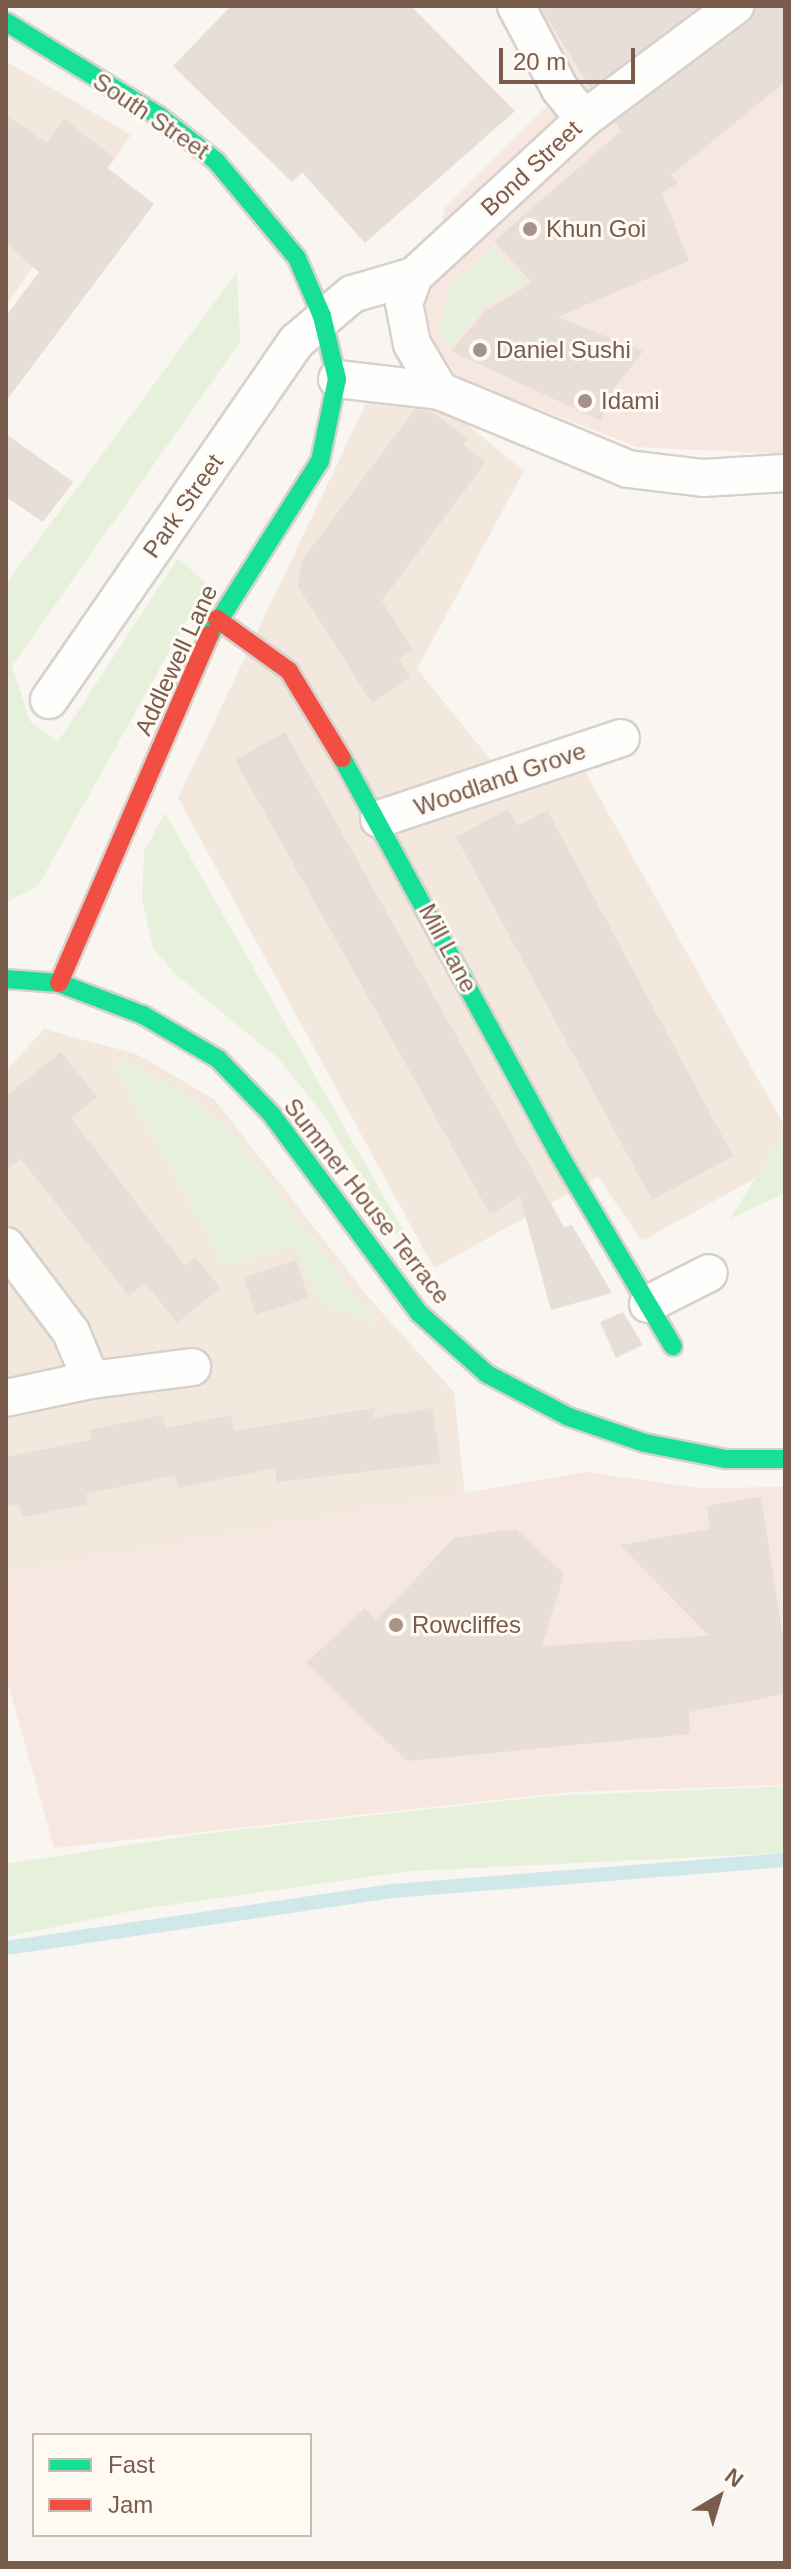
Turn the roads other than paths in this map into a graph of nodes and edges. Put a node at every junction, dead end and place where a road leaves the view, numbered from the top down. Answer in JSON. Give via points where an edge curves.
{"nodes":[{"id":1,"x":516,"y":6,"type":"edge"},
{"id":2,"x":735,"y":6,"type":"edge"},
{"id":3,"x":6,"y":22,"type":"edge"},
{"id":4,"x":584,"y":119,"type":"junction"},
{"id":5,"x":414,"y":276,"type":"junction"},
{"id":6,"x":322,"y":316,"type":"junction"},
{"id":7,"x":337,"y":379,"type":"junction"},
{"id":8,"x":440,"y":391,"type":"junction"},
{"id":9,"x":785,"y":473,"type":"edge"},
{"id":10,"x":217,"y":619,"type":"junction"},
{"id":11,"x":49,"y":700,"type":"dead end"},
{"id":12,"x":621,"y":738,"type":"dead end"},
{"id":13,"x":379,"y":819,"type":"junction"},
{"id":14,"x":6,"y":979,"type":"edge"},
{"id":15,"x":59,"y":983,"type":"junction"},
{"id":16,"x":6,"y":1246,"type":"edge"},
{"id":17,"x":709,"y":1273,"type":"dead end"},
{"id":18,"x":648,"y":1304,"type":"junction"},
{"id":19,"x":673,"y":1346,"type":"dead end"},
{"id":20,"x":192,"y":1367,"type":"dead end"},
{"id":21,"x":91,"y":1380,"type":"junction"},
{"id":22,"x":6,"y":1398,"type":"edge"},
{"id":23,"x":785,"y":1459,"type":"edge"}],
"edges":[{"from":1,"to":4,"type":"street"},
{"from":2,"to":4,"type":"street","name":"Bond Street"},
{"from":3,"to":6,"type":"street","name":"South Street","via":[[159,116],[216,161],[297,258]]},
{"from":4,"to":5,"type":"street","name":"Bond Street"},
{"from":5,"to":6,"type":"street","name":"Bond Street","via":[[352,294]]},
{"from":5,"to":8,"type":"street","via":[[404,303],[412,344]]},
{"from":6,"to":7,"type":"street","name":"Addlewell Lane"},
{"from":6,"to":11,"type":"street","name":"Park Street","via":[[289,352]]},
{"from":7,"to":8,"type":"street"},
{"from":7,"to":10,"type":"street","name":"Addlewell Lane","via":[[320,461]]},
{"from":8,"to":9,"type":"street","via":[[628,469],[703,478]]},
{"from":10,"to":13,"type":"street","name":"Mill Lane","via":[[289,671]]},
{"from":10,"to":15,"type":"street","name":"Addlewell Lane"},
{"from":12,"to":13,"type":"street","name":"Woodland Grove"},
{"from":13,"to":18,"type":"street","name":"Mill Lane","via":[[557,1151]]},
{"from":14,"to":15,"type":"street","name":"Summer House Terrace"},
{"from":15,"to":23,"type":"street","name":"Summer House Terrace","via":[[143,1015],[218,1059],[272,1115],[419,1313],[487,1374],[569,1417],[645,1443],[726,1459]]},
{"from":16,"to":21,"type":"street","via":[[71,1332]]},
{"from":17,"to":18,"type":"street"},
{"from":18,"to":19,"type":"street","name":"Mill Lane"},
{"from":20,"to":21,"type":"street"},
{"from":21,"to":22,"type":"street"}]}
